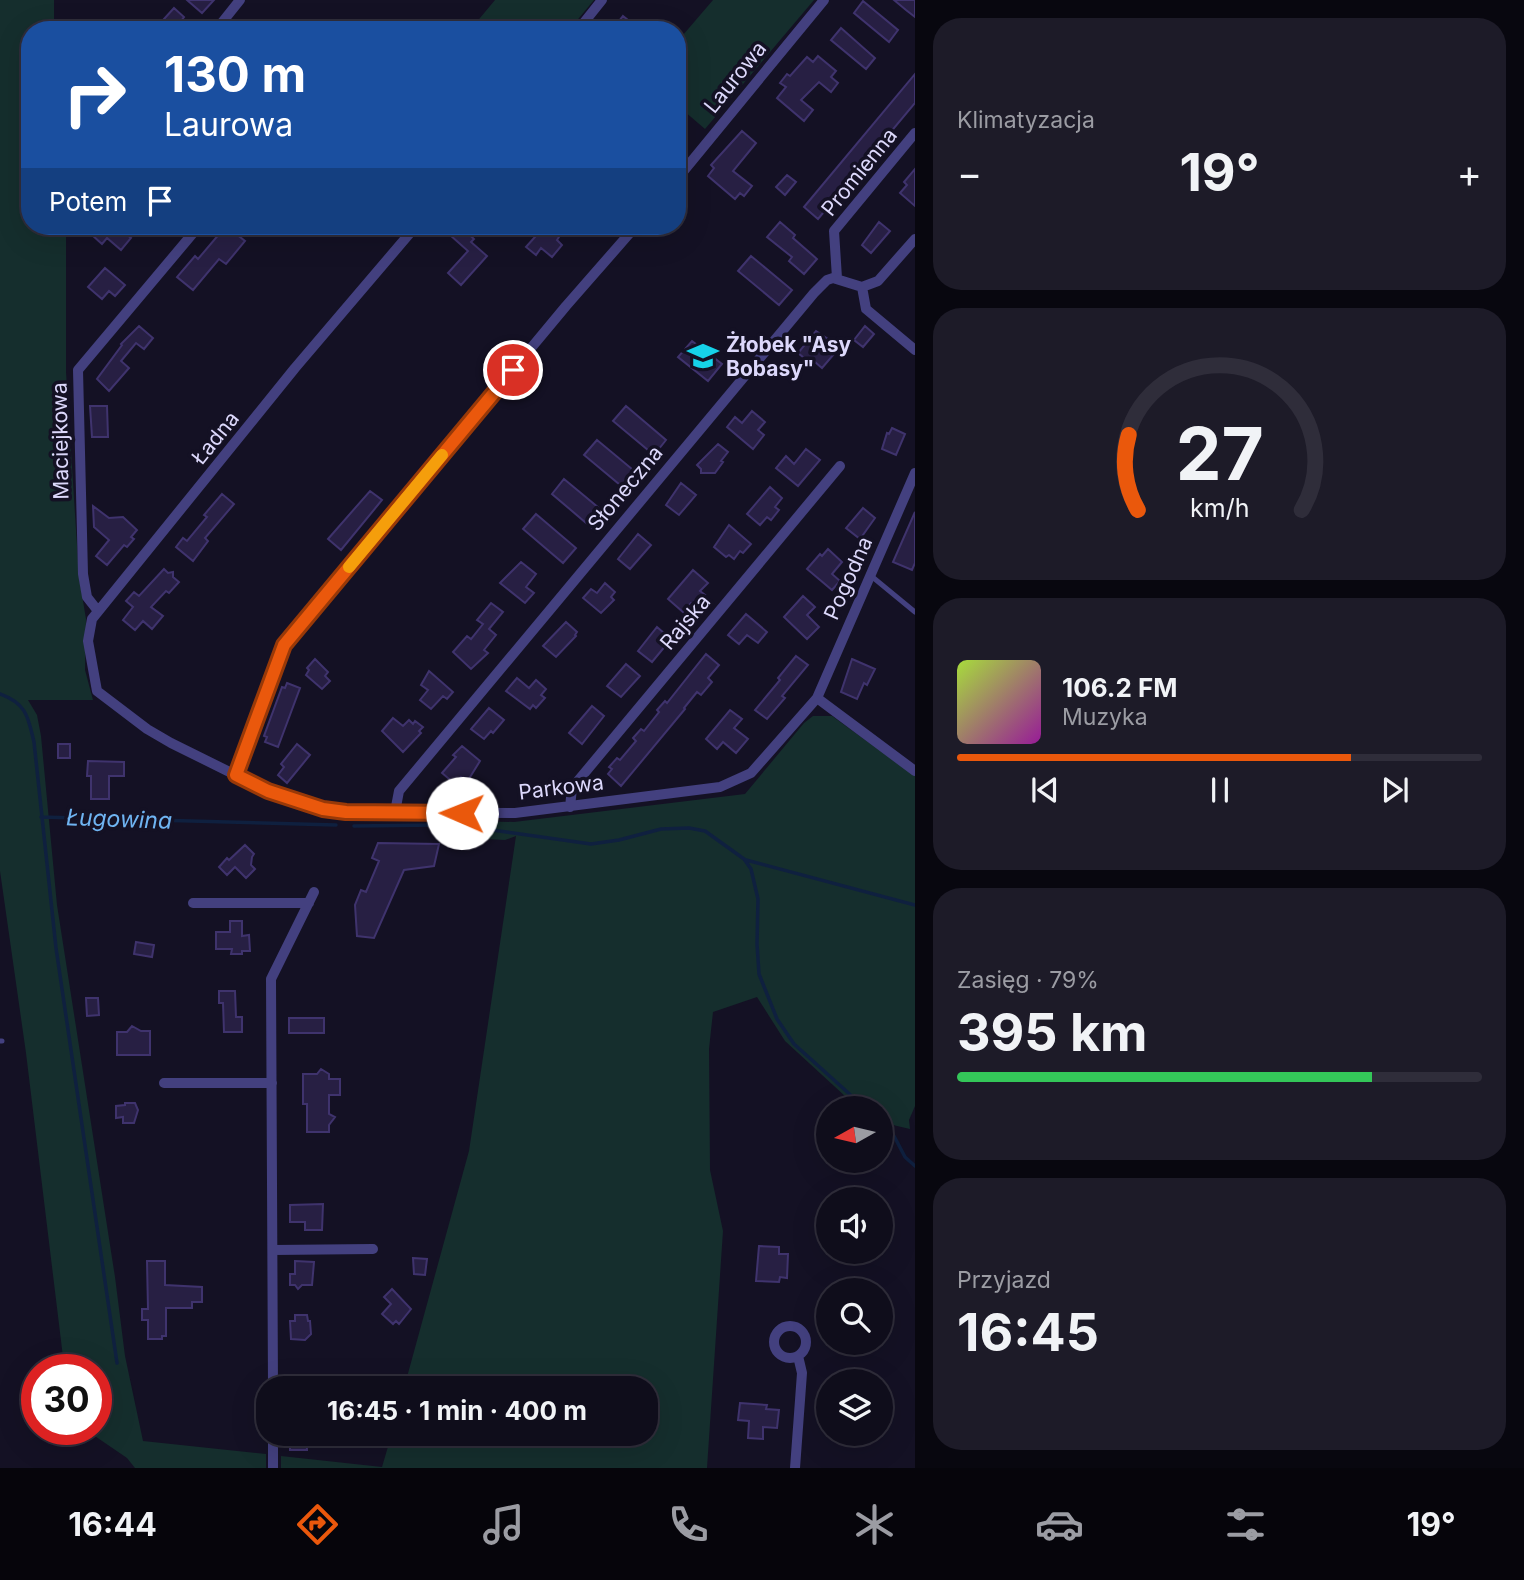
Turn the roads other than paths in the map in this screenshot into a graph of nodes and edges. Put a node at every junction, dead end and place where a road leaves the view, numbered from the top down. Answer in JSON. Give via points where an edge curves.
{"nodes":[{"id":1,"x":240,"y":0,"type":"edge"},
{"id":2,"x":602,"y":0,"type":"edge"},
{"id":3,"x":824,"y":0,"type":"edge"},
{"id":4,"x":223,"y":21,"type":"edge"},
{"id":5,"x":585,"y":21,"type":"edge"},
{"id":6,"x":915,"y":132,"type":"edge"},
{"id":7,"x":686,"y":168,"type":"edge"},
{"id":8,"x":191,"y":235,"type":"edge"},
{"id":9,"x":408,"y":235,"type":"edge"},
{"id":10,"x":628,"y":235,"type":"edge"},
{"id":11,"x":915,"y":239,"type":"edge"},
{"id":12,"x":837,"y":278,"type":"junction"},
{"id":13,"x":862,"y":287,"type":"junction"},
{"id":14,"x":915,"y":350,"type":"edge"},
{"id":15,"x":840,"y":466,"type":"dead end"},
{"id":16,"x":915,"y":473,"type":"edge"},
{"id":17,"x":870,"y":575,"type":"junction"},
{"id":18,"x":98,"y":611,"type":"junction"},
{"id":19,"x":915,"y":612,"type":"edge"},
{"id":20,"x":97,"y":691,"type":"joint"},
{"id":21,"x":817,"y":698,"type":"junction"},
{"id":22,"x":915,"y":771,"type":"edge"},
{"id":23,"x":236,"y":775,"type":"junction"},
{"id":24,"x":570,"y":807,"type":"junction"},
{"id":25,"x":395,"y":812,"type":"junction"},
{"id":26,"x":314,"y":892,"type":"dead end"},
{"id":27,"x":309,"y":902,"type":"junction"},
{"id":28,"x":193,"y":903,"type":"dead end"},
{"id":29,"x":164,"y":1083,"type":"dead end"},
{"id":30,"x":272,"y":1083,"type":"junction"},
{"id":31,"x":373,"y":1249,"type":"dead end"},
{"id":32,"x":273,"y":1251,"type":"junction"},
{"id":33,"x":798,"y":1356,"type":"dead end"},
{"id":34,"x":273,"y":1376,"type":"edge"},
{"id":35,"x":273,"y":1446,"type":"edge"},
{"id":36,"x":273,"y":1468,"type":"edge"},
{"id":37,"x":795,"y":1468,"type":"edge"}],
"edges":[{"from":1,"to":4,"type":"street"},
{"from":2,"to":5,"type":"street"},
{"from":3,"to":7,"type":"street","name":"Laurowa"},
{"from":6,"to":12,"type":"street","name":"Promienna","via":[[834,231]]},
{"from":8,"to":18,"type":"street","name":"Maciejkowa","via":[[78,370],[83,574],[87,597]]},
{"from":9,"to":18,"type":"street","name":"Ładna"},
{"from":10,"to":23,"type":"street","via":[[284,645]]},
{"from":11,"to":13,"type":"street","via":[[878,281]]},
{"from":12,"to":13,"type":"street"},
{"from":12,"to":25,"type":"street","name":"Słoneczna","via":[[827,280],[814,293],[651,486],[400,790]]},
{"from":13,"to":14,"type":"street","via":[[866,309]]},
{"from":15,"to":24,"type":"street","name":"Rajska","via":[[572,788]]},
{"from":16,"to":17,"type":"street","name":"Pogodna"},
{"from":17,"to":19,"type":"lane"},
{"from":17,"to":21,"type":"street","name":"Pogodna"},
{"from":18,"to":20,"type":"street","name":"Ładna","via":[[88,641]]},
{"from":20,"to":23,"type":"street","name":"Parkowa","via":[[147,729]]},
{"from":21,"to":22,"type":"street"},
{"from":21,"to":24,"type":"street","name":"Parkowa","via":[[751,773],[736,781]]},
{"from":23,"to":25,"type":"street","name":"Parkowa","via":[[323,809]]},
{"from":24,"to":25,"type":"street","name":"Parkowa","via":[[485,814]]},
{"from":26,"to":27,"type":"street"},
{"from":27,"to":28,"type":"street"},
{"from":27,"to":30,"type":"street","via":[[271,979]]},
{"from":29,"to":30,"type":"street"},
{"from":30,"to":32,"type":"street"},
{"from":31,"to":32,"type":"street"},
{"from":32,"to":34,"type":"street"},
{"from":33,"to":37,"type":"street","via":[[802,1373]]},
{"from":35,"to":36,"type":"street"}]}
